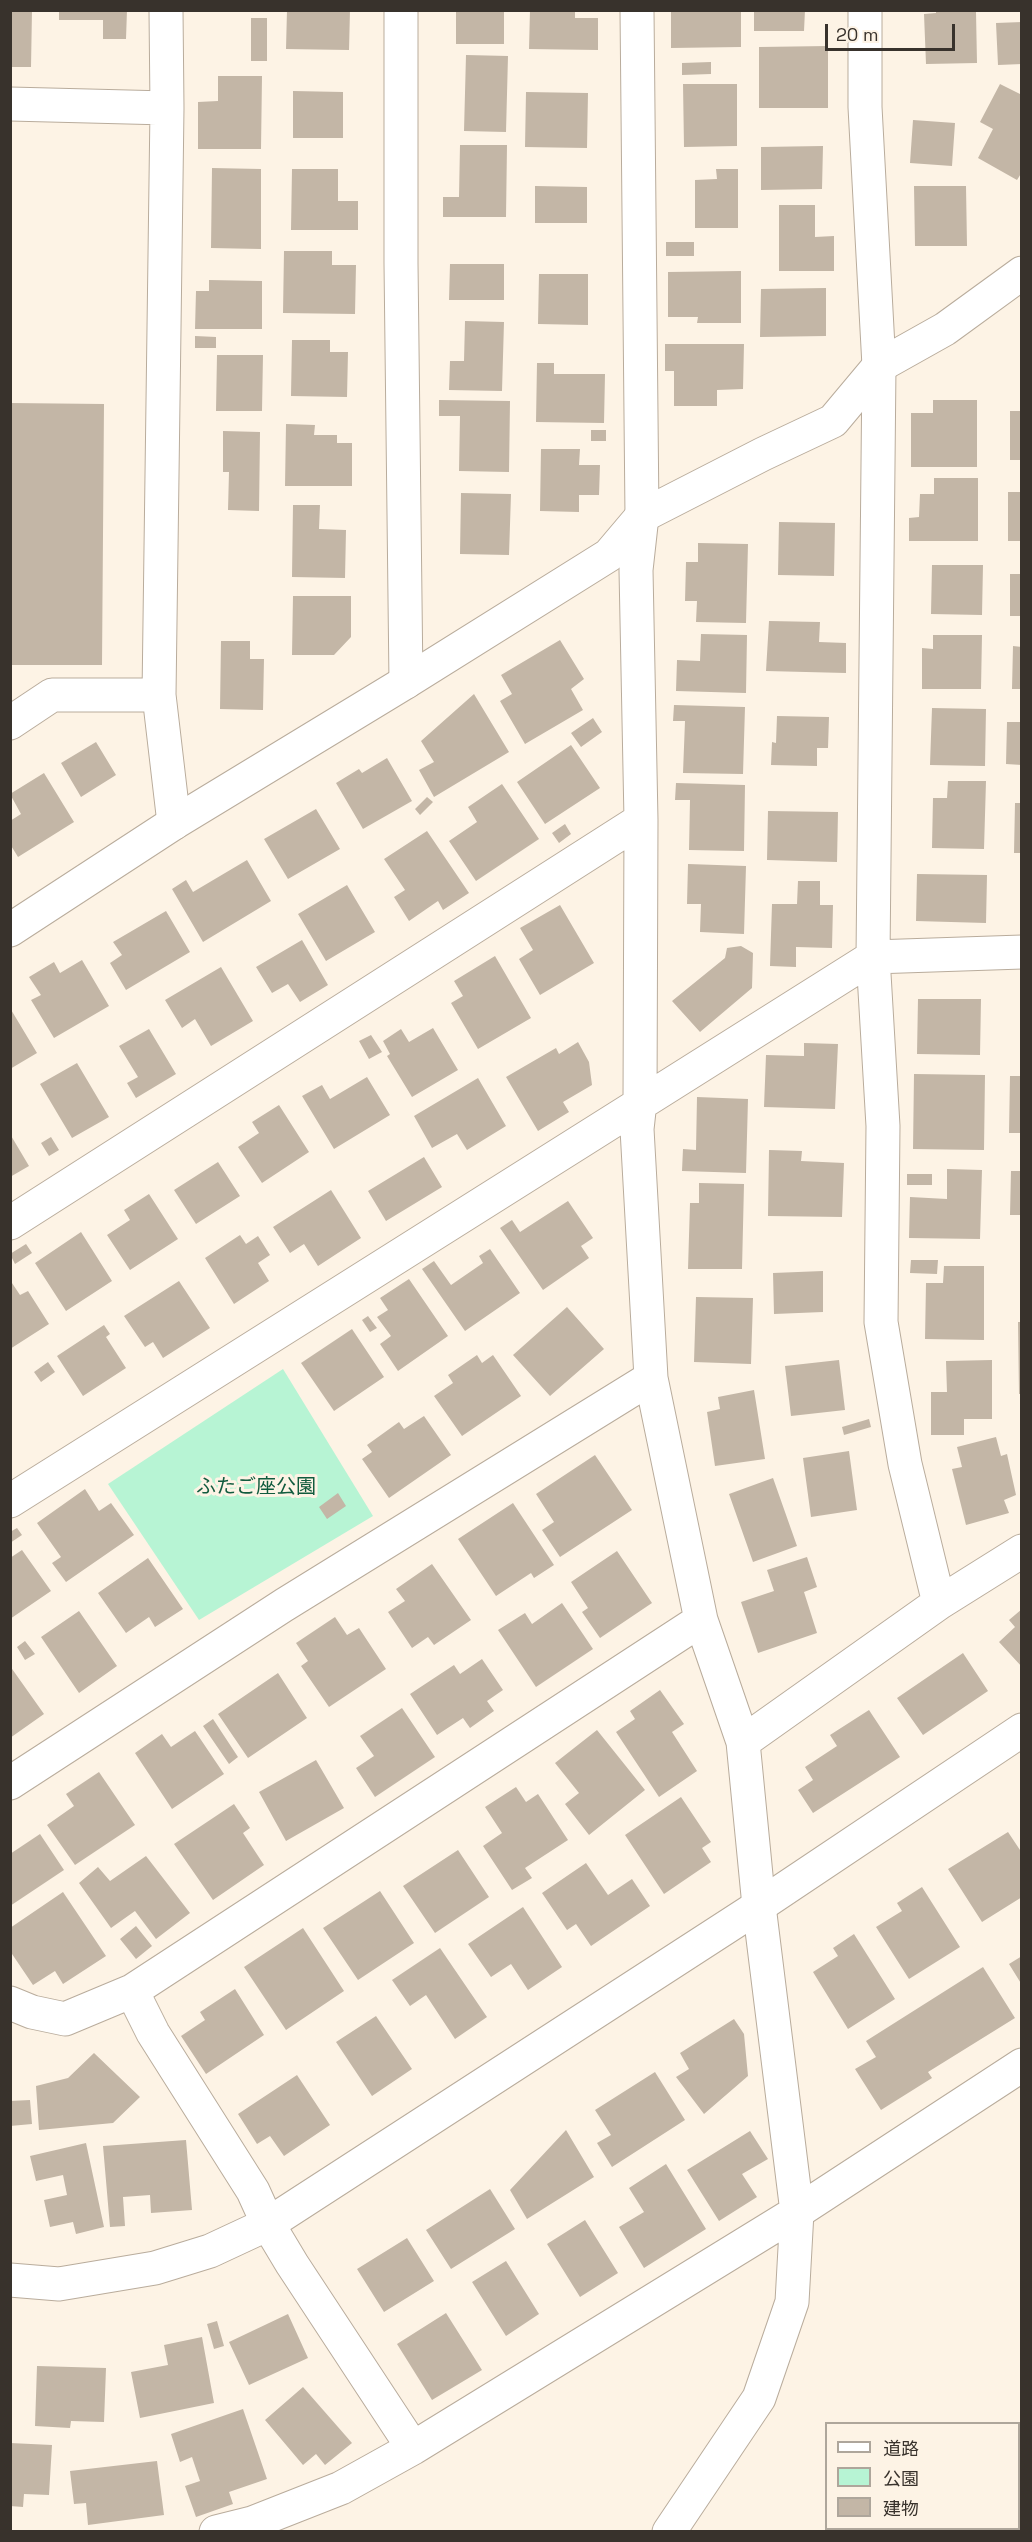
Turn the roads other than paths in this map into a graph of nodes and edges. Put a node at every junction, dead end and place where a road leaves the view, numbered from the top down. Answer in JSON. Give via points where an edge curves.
{"nodes":[{"id":1,"x":166,"y":10,"type":"edge"},
{"id":2,"x":401,"y":10,"type":"edge"},
{"id":3,"x":637,"y":10,"type":"edge"},
{"id":4,"x":866,"y":10,"type":"edge"},
{"id":5,"x":10,"y":104,"type":"edge"},
{"id":6,"x":167,"y":108,"type":"junction"},
{"id":7,"x":1022,"y":273,"type":"edge"},
{"id":8,"x":879,"y":366,"type":"junction"},
{"id":9,"x":642,"y":516,"type":"junction"},
{"id":10,"x":406,"y":682,"type":"junction"},
{"id":11,"x":159,"y":695,"type":"junction"},
{"id":12,"x":10,"y":723,"type":"edge"},
{"id":13,"x":641,"y":820,"type":"junction"},
{"id":14,"x":174,"y":823,"type":"junction"},
{"id":15,"x":10,"y":930,"type":"edge"},
{"id":16,"x":1022,"y":952,"type":"edge"},
{"id":17,"x":873,"y":957,"type":"junction"},
{"id":18,"x":640,"y":1102,"type":"junction"},
{"id":19,"x":10,"y":1223,"type":"edge"},
{"id":20,"x":651,"y":1378,"type":"junction"},
{"id":21,"x":10,"y":1501,"type":"edge"},
{"id":22,"x":1022,"y":1551,"type":"edge"},
{"id":23,"x":939,"y":1603,"type":"junction"},
{"id":24,"x":701,"y":1620,"type":"junction"},
{"id":25,"x":1022,"y":1731,"type":"edge"},
{"id":26,"x":743,"y":1742,"type":"junction"},
{"id":27,"x":10,"y":1783,"type":"edge"},
{"id":28,"x":759,"y":1906,"type":"junction"},
{"id":29,"x":132,"y":1991,"type":"junction"},
{"id":30,"x":10,"y":2003,"type":"edge"},
{"id":31,"x":1020,"y":2070,"type":"edge"},
{"id":32,"x":797,"y":2212,"type":"junction"},
{"id":33,"x":268,"y":2224,"type":"junction"},
{"id":34,"x":10,"y":2280,"type":"edge"},
{"id":35,"x":413,"y":2448,"type":"junction"},
{"id":36,"x":216,"y":2532,"type":"edge"},
{"id":37,"x":669,"y":2532,"type":"edge"}],
"edges":[{"from":1,"to":6,"type":"street"},
{"from":2,"to":10,"type":"street"},
{"from":3,"to":9,"type":"street"},
{"from":4,"to":8,"type":"street","via":[[865,107]]},
{"from":5,"to":6,"type":"street"},
{"from":6,"to":11,"type":"street"},
{"from":7,"to":8,"type":"street","via":[[945,329]]},
{"from":8,"to":9,"type":"street","via":[[833,421]]},
{"from":8,"to":17,"type":"street"},
{"from":9,"to":10,"type":"street","via":[[609,555]]},
{"from":9,"to":13,"type":"street","via":[[636,570]]},
{"from":10,"to":14,"type":"street"},
{"from":11,"to":12,"type":"street","via":[[52,695]]},
{"from":11,"to":14,"type":"street"},
{"from":13,"to":18,"type":"street"},
{"from":13,"to":19,"type":"street"},
{"from":14,"to":15,"type":"street"},
{"from":16,"to":17,"type":"street"},
{"from":17,"to":18,"type":"street"},
{"from":17,"to":23,"type":"street","via":[[883,1126],[881,1322],[905,1464]]},
{"from":18,"to":20,"type":"street","via":[[637,1129]]},
{"from":18,"to":21,"type":"street"},
{"from":20,"to":24,"type":"street"},
{"from":20,"to":27,"type":"street","via":[[284,1605]]},
{"from":22,"to":23,"type":"street"},
{"from":23,"to":26,"type":"street"},
{"from":24,"to":26,"type":"street"},
{"from":24,"to":29,"type":"street"},
{"from":25,"to":28,"type":"street"},
{"from":26,"to":28,"type":"street"},
{"from":28,"to":32,"type":"street"},
{"from":28,"to":33,"type":"street"},
{"from":29,"to":30,"type":"street","via":[[65,2019]]},
{"from":29,"to":33,"type":"street","via":[[153,2034],[253,2191]]},
{"from":31,"to":32,"type":"street"},
{"from":32,"to":35,"type":"street"},
{"from":32,"to":37,"type":"street","via":[[792,2302],[759,2398]]},
{"from":33,"to":34,"type":"street","via":[[210,2251],[155,2268],[59,2284]]},
{"from":33,"to":35,"type":"street"},
{"from":35,"to":36,"type":"street","via":[[341,2488],[252,2523]]}]}
